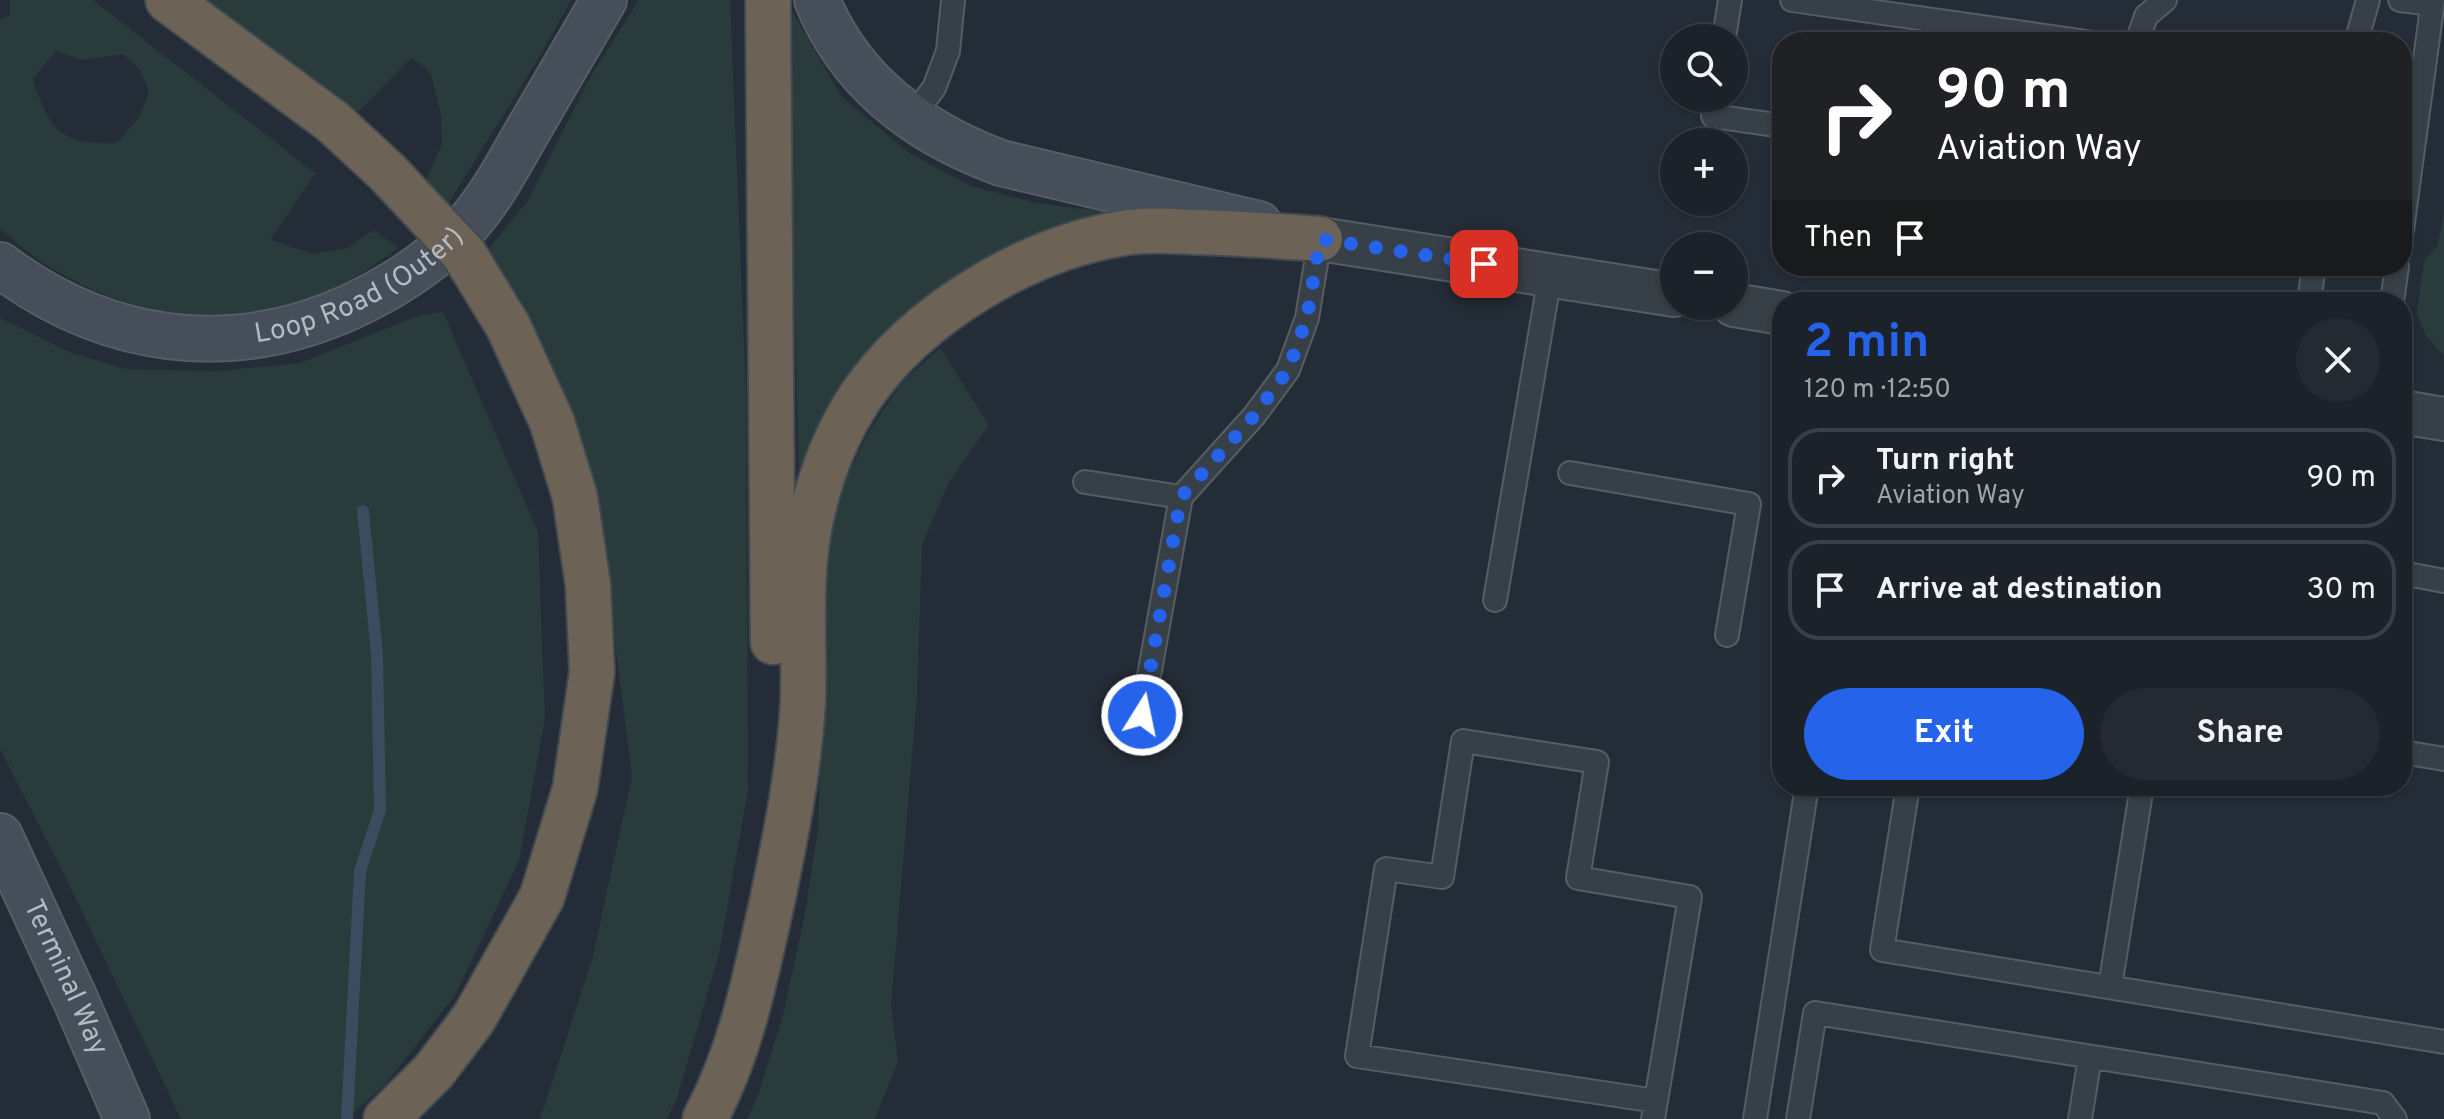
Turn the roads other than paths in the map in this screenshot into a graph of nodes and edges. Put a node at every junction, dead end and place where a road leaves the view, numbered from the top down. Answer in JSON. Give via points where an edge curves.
{"nodes":[{"id":1,"x":168,"y":0,"type":"edge"},
{"id":2,"x":604,"y":0,"type":"edge"},
{"id":3,"x":768,"y":0,"type":"edge"},
{"id":4,"x":817,"y":0,"type":"edge"},
{"id":5,"x":953,"y":0,"type":"edge"},
{"id":6,"x":1730,"y":0,"type":"edge"},
{"id":7,"x":1792,"y":0,"type":"edge"},
{"id":8,"x":2165,"y":0,"type":"edge"},
{"id":9,"x":2368,"y":0,"type":"edge"},
{"id":10,"x":2400,"y":0,"type":"edge"},
{"id":11,"x":2432,"y":2,"type":"edge"},
{"id":12,"x":1726,"y":24,"type":"edge"},
{"id":13,"x":2017,"y":32,"type":"edge"},
{"id":14,"x":2140,"y":32,"type":"edge"},
{"id":15,"x":2359,"y":32,"type":"edge"},
{"id":16,"x":1714,"y":112,"type":"edge"},
{"id":17,"x":910,"y":119,"type":"junction"},
{"id":18,"x":1772,"y":125,"type":"edge"},
{"id":19,"x":2412,"y":154,"type":"edge"},
{"id":20,"x":1320,"y":239,"type":"junction"},
{"id":21,"x":0,"y":265,"type":"edge"},
{"id":22,"x":1550,"y":276,"type":"junction"},
{"id":23,"x":1660,"y":293,"type":"edge"},
{"id":24,"x":1748,"y":307,"type":"edge"},
{"id":25,"x":1772,"y":311,"type":"edge"},
{"id":26,"x":2412,"y":414,"type":"edge"},
{"id":27,"x":2444,"y":419,"type":"edge"},
{"id":28,"x":1570,"y":473,"type":"dead end"},
{"id":29,"x":1085,"y":482,"type":"dead end"},
{"id":30,"x":1181,"y":497,"type":"junction"},
{"id":31,"x":2412,"y":575,"type":"edge"},
{"id":32,"x":2444,"y":581,"type":"edge"},
{"id":33,"x":1495,"y":600,"type":"dead end"},
{"id":34,"x":1727,"y":635,"type":"dead end"},
{"id":35,"x":1142,"y":715,"type":"dead end"},
{"id":36,"x":2412,"y":754,"type":"edge"},
{"id":37,"x":2444,"y":759,"type":"edge"},
{"id":38,"x":1805,"y":796,"type":"edge"},
{"id":39,"x":1906,"y":796,"type":"edge"},
{"id":40,"x":2140,"y":796,"type":"edge"},
{"id":41,"x":0,"y":836,"type":"edge"},
{"id":42,"x":775,"y":884,"type":"junction"},
{"id":43,"x":2110,"y":987,"type":"junction"},
{"id":44,"x":2444,"y":1042,"type":"edge"},
{"id":45,"x":2090,"y":1057,"type":"junction"},
{"id":46,"x":1655,"y":1110,"type":"edge"},
{"id":47,"x":127,"y":1119,"type":"edge"},
{"id":48,"x":386,"y":1119,"type":"edge"},
{"id":49,"x":705,"y":1119,"type":"edge"},
{"id":50,"x":1755,"y":1119,"type":"edge"},
{"id":51,"x":1798,"y":1119,"type":"edge"},
{"id":52,"x":2080,"y":1119,"type":"edge"},
{"id":53,"x":2395,"y":1119,"type":"edge"}],
"edges":[{"from":1,"to":48,"type":"highway","bridge":true,"via":[[333,122],[464,254],[508,326],[552,422],[575,497],[588,585],[592,672],[575,789],[542,897],[474,1018],[434,1071]]},
{"from":2,"to":21,"type":"main road","name":"Loop Road (Outer)","via":[[488,198],[465,226],[413,273],[334,314],[256,336],[220,340],[148,334],[58,301]]},
{"from":3,"to":42,"type":"highway"},
{"from":4,"to":17,"type":"main road","via":[[840,44]]},
{"from":5,"to":17,"type":"lane","via":[[948,51],[934,88]]},
{"from":6,"to":12,"type":"lane"},
{"from":7,"to":13,"type":"lane"},
{"from":8,"to":14,"type":"lane","via":[[2146,16]]},
{"from":9,"to":15,"type":"lane"},
{"from":10,"to":11,"type":"lane"},
{"from":11,"to":19,"type":"lane"},
{"from":16,"to":18,"type":"lane","via":[[1713,116]]},
{"from":17,"to":20,"type":"main road","via":[[1001,163]]},
{"from":20,"to":22,"type":"street"},
{"from":20,"to":30,"type":"lane","via":[[1307,318],[1288,370]]},
{"from":20,"to":42,"type":"highway","via":[[1170,231],[1126,232],[1082,242],[998,276],[891,360],[839,437],[811,519],[804,562],[800,741]]},
{"from":22,"to":23,"type":"street"},
{"from":22,"to":33,"type":"lane"},
{"from":24,"to":25,"type":"street"},
{"from":26,"to":27,"type":"street"},
{"from":28,"to":34,"type":"lane","via":[[1749,504]]},
{"from":29,"to":30,"type":"lane"},
{"from":30,"to":35,"type":"lane"},
{"from":31,"to":32,"type":"lane"},
{"from":36,"to":37,"type":"lane"},
{"from":38,"to":50,"type":"lane"},
{"from":39,"to":43,"type":"lane","via":[[1882,950]]},
{"from":40,"to":43,"type":"lane"},
{"from":41,"to":47,"type":"main road","name":"Terminal Way"},
{"from":42,"to":49,"type":"highway","via":[[748,1011]]},
{"from":43,"to":44,"type":"lane"},
{"from":45,"to":51,"type":"lane","via":[[1815,1013]]},
{"from":45,"to":52,"type":"lane"},
{"from":45,"to":53,"type":"lane","via":[[2383,1103]]},
{"from":46,"to":46,"type":"lane","via":[[1357,1056],[1386,869],[1442,877],[1463,741],[1597,762],[1578,878],[1690,897]]}]}
